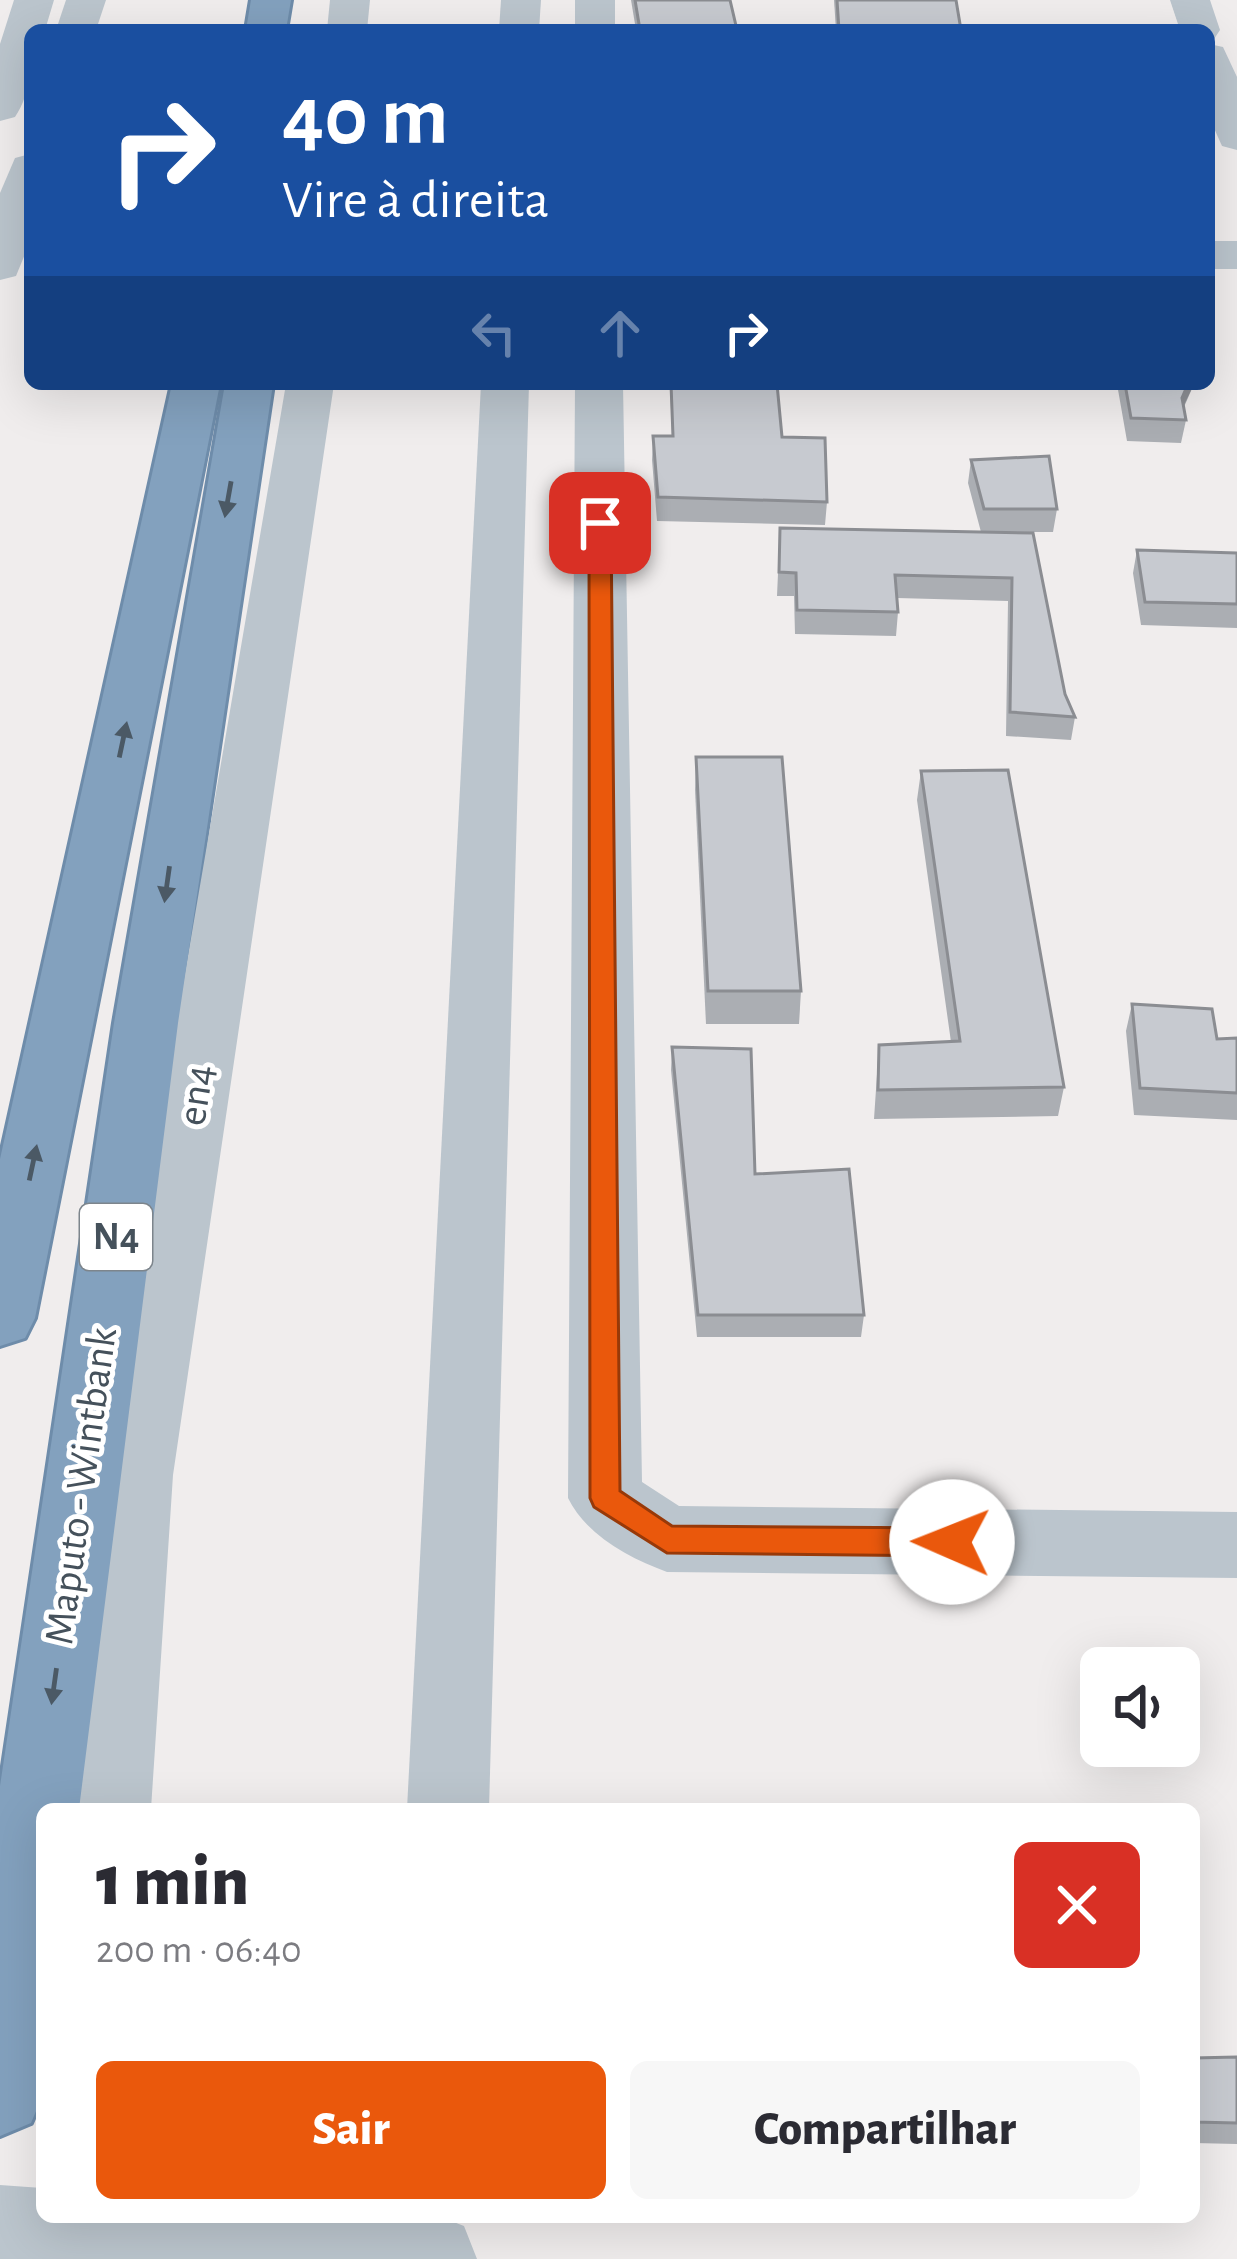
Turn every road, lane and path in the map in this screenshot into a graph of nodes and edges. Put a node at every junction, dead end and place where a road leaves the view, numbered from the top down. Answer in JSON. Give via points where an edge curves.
{"nodes":[{"id":1,"x":24,"y":32,"type":"edge"},
{"id":2,"x":1215,"y":73,"type":"edge"},
{"id":3,"x":0,"y":108,"type":"edge"},
{"id":4,"x":1237,"y":137,"type":"edge"},
{"id":5,"x":24,"y":186,"type":"edge"},
{"id":6,"x":0,"y":266,"type":"edge"},
{"id":7,"x":195,"y":390,"type":"edge"},
{"id":8,"x":248,"y":390,"type":"edge"},
{"id":9,"x":309,"y":390,"type":"edge"},
{"id":10,"x":505,"y":390,"type":"edge"},
{"id":11,"x":599,"y":390,"type":"edge"},
{"id":12,"x":0,"y":1318,"type":"edge"},
{"id":13,"x":1237,"y":1545,"type":"edge"},
{"id":14,"x":40,"y":1803,"type":"edge"},
{"id":15,"x":110,"y":1803,"type":"edge"},
{"id":16,"x":448,"y":1803,"type":"edge"},
{"id":17,"x":36,"y":1831,"type":"edge"},
{"id":18,"x":0,"y":2092,"type":"edge"},
{"id":19,"x":431,"y":2223,"type":"edge"},
{"id":20,"x":0,"y":2231,"type":"edge"},
{"id":21,"x":232,"y":2233,"type":"edge"},
{"id":22,"x":431,"y":2259,"type":"edge"}],
"edges":[{"from":1,"to":3,"type":"street"},
{"from":2,"to":4,"type":"street"},
{"from":5,"to":6,"type":"street"},
{"from":12,"to":7,"type":"highway","number":"N4","one_way":true},
{"from":8,"to":14,"type":"highway","name":"Maputo - Wintbank","number":"N4","one_way":true,"via":[[199,664]]},
{"from":9,"to":15,"type":"street","name":"en4","via":[[136,1474]]},
{"from":10,"to":16,"type":"street"},
{"from":11,"to":13,"type":"street","via":[[605,1498],[667,1539]]},
{"from":17,"to":18,"type":"highway","name":"Maputo - Wintbank","number":"N4","one_way":true},
{"from":19,"to":22,"type":"street"},
{"from":20,"to":21,"type":"street"},
{"from":21,"to":22,"type":"street"}]}
